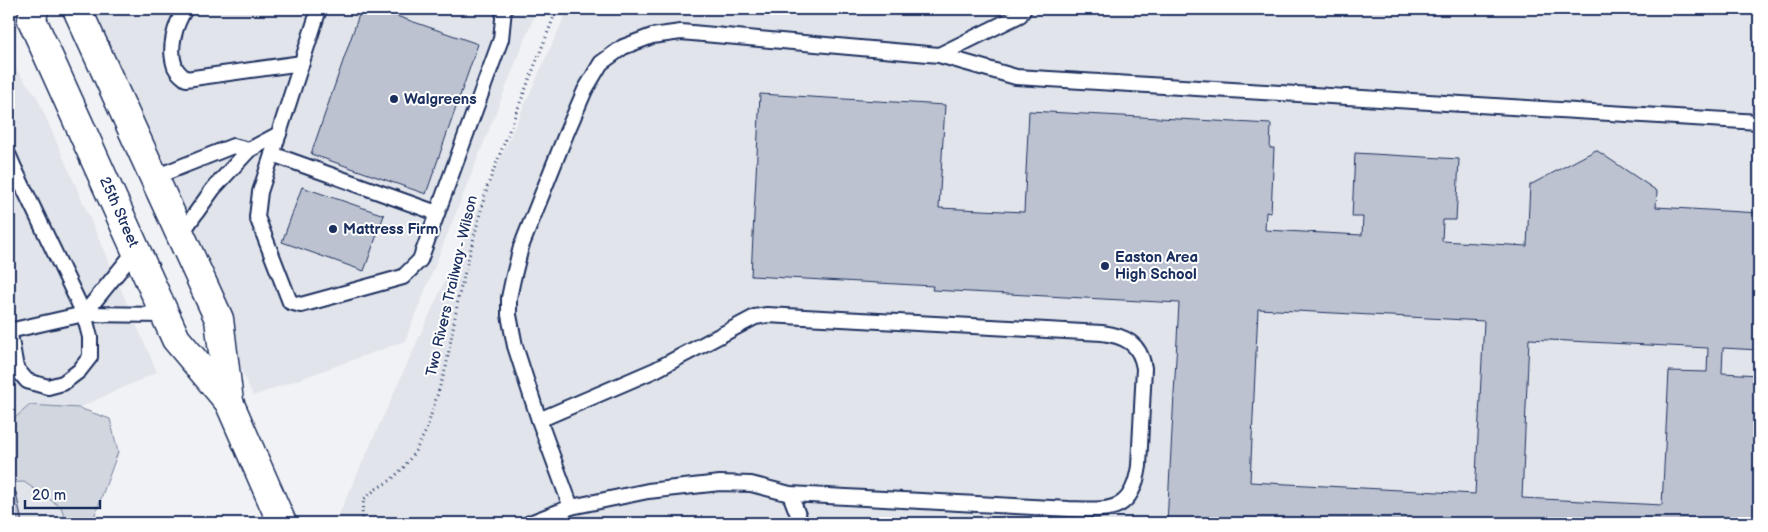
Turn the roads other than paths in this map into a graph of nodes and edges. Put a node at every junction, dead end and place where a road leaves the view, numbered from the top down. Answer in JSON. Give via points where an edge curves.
{"nodes":[{"id":1,"x":34,"y":9,"type":"edge"},
{"id":2,"x":77,"y":9,"type":"edge"},
{"id":3,"x":185,"y":9,"type":"edge"},
{"id":4,"x":319,"y":9,"type":"edge"},
{"id":5,"x":504,"y":9,"type":"edge"},
{"id":6,"x":1024,"y":9,"type":"edge"},
{"id":7,"x":939,"y":56,"type":"junction"},
{"id":8,"x":302,"y":62,"type":"junction"},
{"id":9,"x":1759,"y":122,"type":"edge"},
{"id":10,"x":279,"y":134,"type":"junction"},
{"id":11,"x":249,"y":150,"type":"junction"},
{"id":12,"x":272,"y":154,"type":"junction"},
{"id":13,"x":9,"y":156,"type":"edge"},
{"id":14,"x":12,"y":170,"type":"edge"},
{"id":15,"x":156,"y":177,"type":"junction"},
{"id":16,"x":9,"y":190,"type":"edge"},
{"id":17,"x":437,"y":213,"type":"junction"},
{"id":18,"x":181,"y":234,"type":"junction"},
{"id":19,"x":136,"y":250,"type":"junction"},
{"id":20,"x":84,"y":314,"type":"junction"},
{"id":21,"x":165,"y":315,"type":"junction"},
{"id":22,"x":9,"y":330,"type":"edge"},
{"id":23,"x":229,"y":402,"type":"junction"},
{"id":24,"x":539,"y":420,"type":"junction"},
{"id":25,"x":790,"y":494,"type":"junction"},
{"id":26,"x":571,"y":507,"type":"junction"},
{"id":27,"x":283,"y":516,"type":"edge"},
{"id":28,"x":530,"y":523,"type":"edge"},
{"id":29,"x":801,"y":523,"type":"edge"}],
"edges":[{"from":1,"to":19,"type":"main road","name":"25th Street","via":[[32,20]]},
{"from":2,"to":15,"type":"main road","name":"25th Street"},
{"from":3,"to":8,"type":"lane","via":[[174,34],[173,52],[176,68],[186,79]]},
{"from":4,"to":8,"type":"lane"},
{"from":5,"to":17,"type":"lane","via":[[501,39]]},
{"from":6,"to":7,"type":"lane","via":[[1020,15]]},
{"from":7,"to":9,"type":"lane","via":[[1016,77]]},
{"from":7,"to":24,"type":"lane","via":[[681,32],[652,36],[623,47],[601,63],[585,90],[521,247],[509,298],[515,346]]},
{"from":8,"to":10,"type":"lane"},
{"from":10,"to":11,"type":"lane"},
{"from":10,"to":12,"type":"lane"},
{"from":11,"to":15,"type":"lane","via":[[233,146]]},
{"from":11,"to":18,"type":"lane","via":[[213,189]]},
{"from":12,"to":17,"type":"lane"},
{"from":12,"to":17,"type":"lane","via":[[260,192],[257,217],[290,302],[301,305],[403,277],[420,260]]},
{"from":13,"to":14,"type":"lane"},
{"from":14,"to":16,"type":"lane"},
{"from":14,"to":20,"type":"lane"},
{"from":15,"to":18,"type":"main road","name":"25th Street"},
{"from":18,"to":23,"type":"main road","name":"25th Street","via":[[219,319]]},
{"from":19,"to":20,"type":"lane"},
{"from":19,"to":21,"type":"main road","name":"25th Street"},
{"from":20,"to":21,"type":"lane"},
{"from":20,"to":22,"type":"lane"},
{"from":20,"to":22,"type":"lane","via":[[90,337],[90,357],[63,383],[48,387],[27,381],[16,368]]},
{"from":21,"to":23,"type":"main road","name":"25th Street","via":[[176,339]]},
{"from":23,"to":27,"type":"main road","name":"25th Street"},
{"from":24,"to":25,"type":"lane","via":[[655,370],[755,317],[767,314],[1102,333],[1128,340],[1143,358],[1140,466],[1132,493],[1123,504],[1111,509]]},
{"from":24,"to":26,"type":"lane"},
{"from":25,"to":26,"type":"lane","via":[[751,484],[720,483],[648,491]]},
{"from":25,"to":29,"type":"lane"},
{"from":26,"to":28,"type":"lane"}]}
